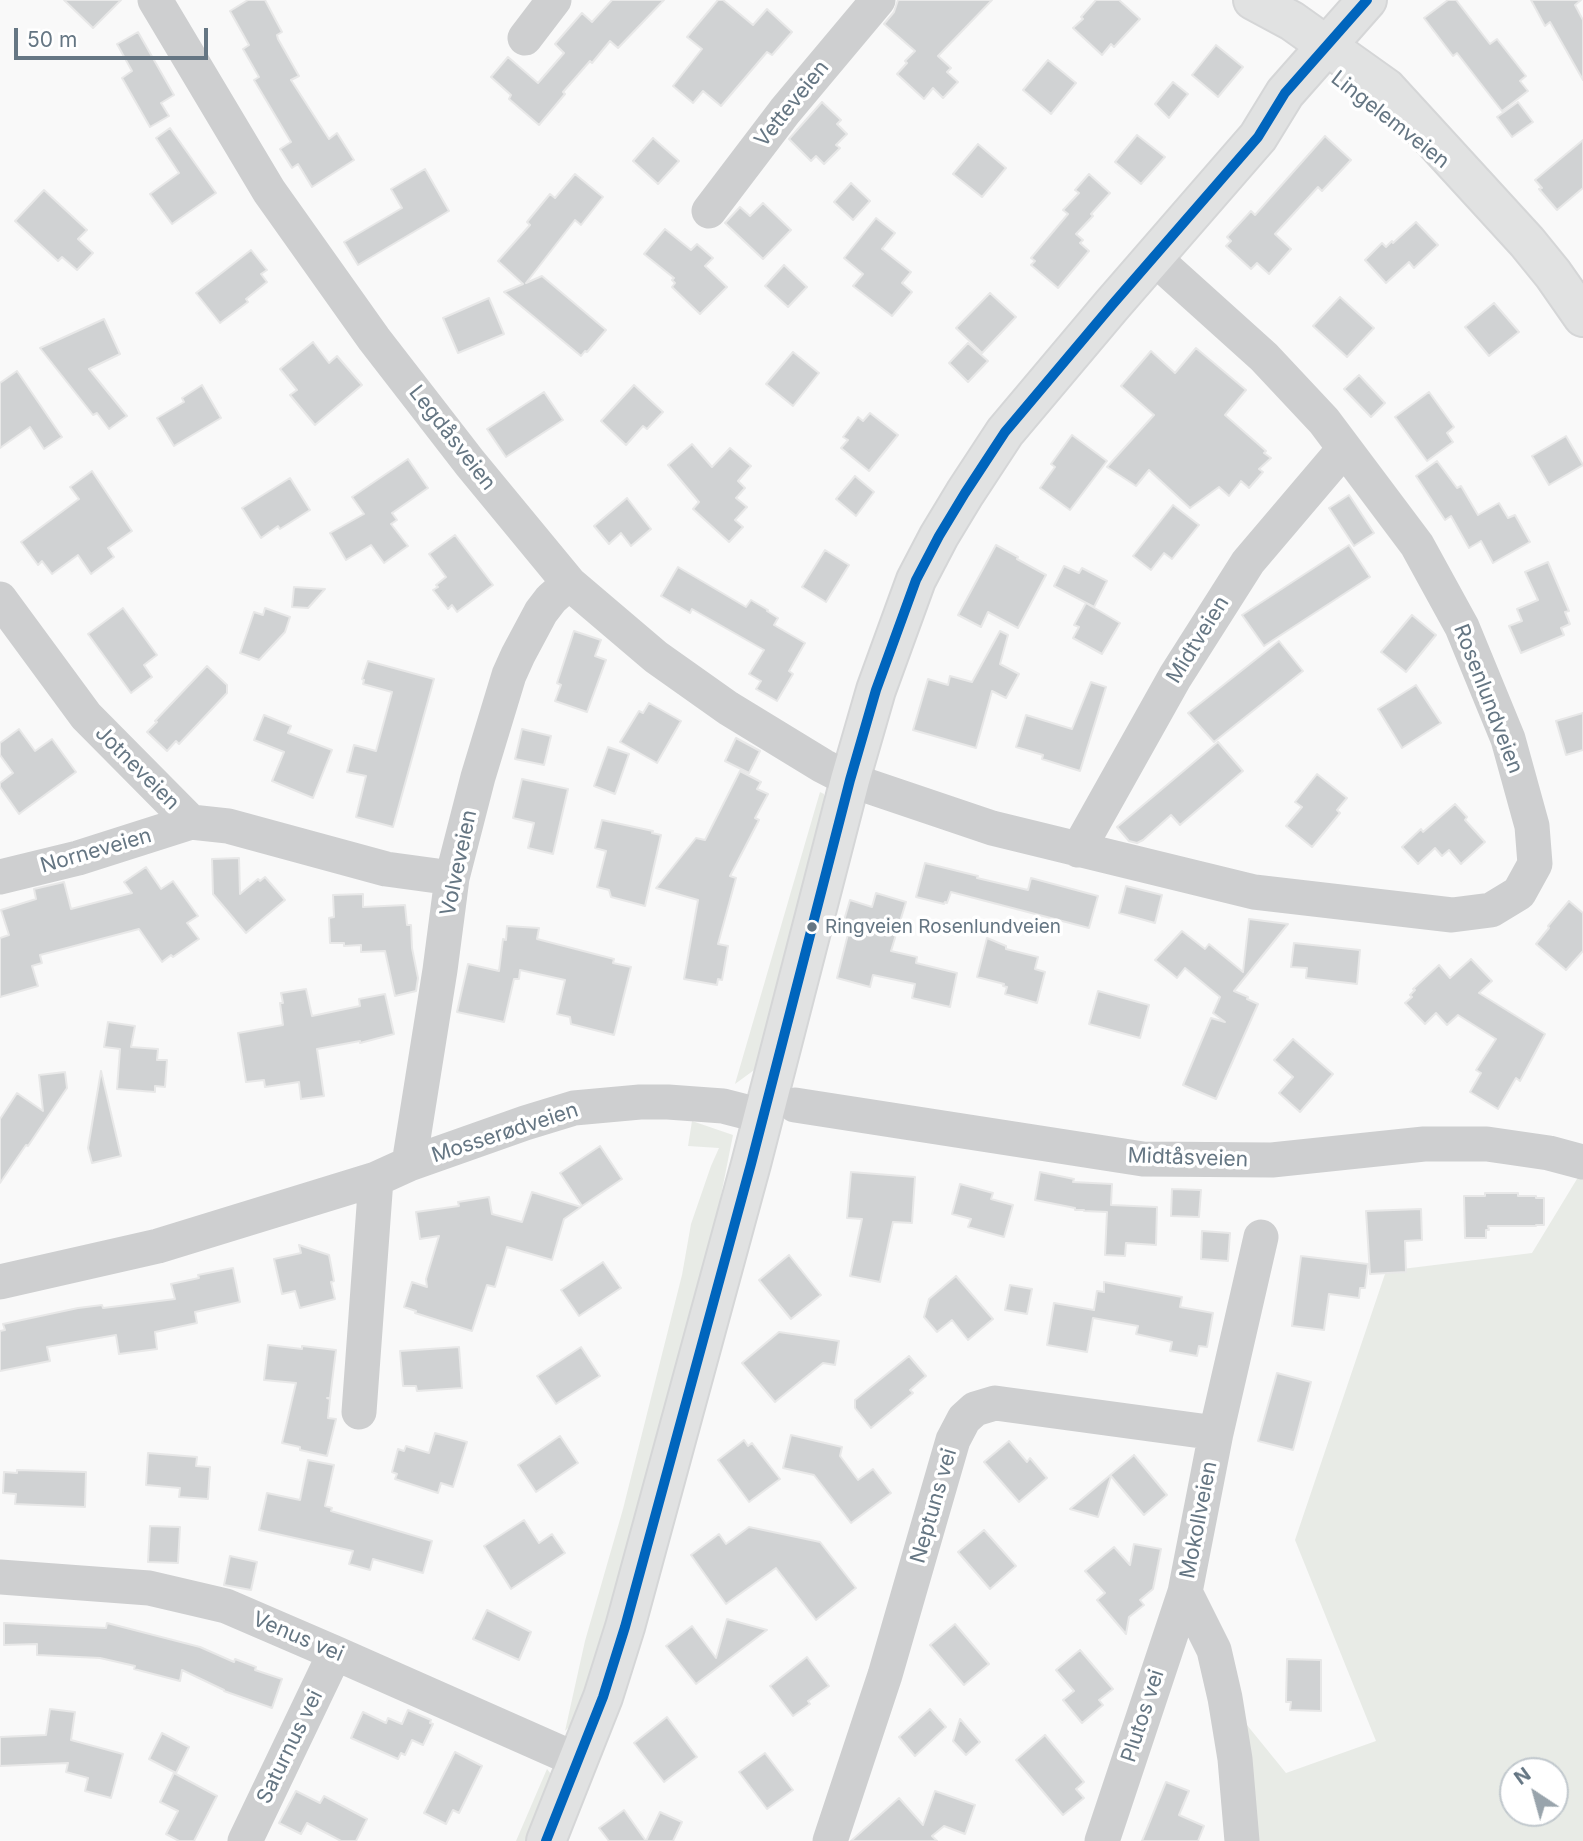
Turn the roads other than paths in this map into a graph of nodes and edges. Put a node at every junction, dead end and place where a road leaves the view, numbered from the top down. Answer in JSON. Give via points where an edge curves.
{"nodes":[{"id":1,"x":155,"y":0,"type":"edge"},
{"id":2,"x":554,"y":0,"type":"edge"},
{"id":3,"x":878,"y":0,"type":"edge"},
{"id":4,"x":1242,"y":0,"type":"edge"},
{"id":5,"x":1253,"y":0,"type":"edge"},
{"id":6,"x":1367,"y":0,"type":"edge"},
{"id":7,"x":1394,"y":0,"type":"edge"},
{"id":8,"x":525,"y":38,"type":"dead end"},
{"id":9,"x":1328,"y":59,"type":"junction"},
{"id":10,"x":709,"y":211,"type":"dead end"},
{"id":11,"x":1153,"y":257,"type":"junction"},
{"id":12,"x":1583,"y":317,"type":"edge"},
{"id":13,"x":1344,"y":449,"type":"junction"},
{"id":14,"x":569,"y":583,"type":"junction"},
{"id":15,"x":0,"y":599,"type":"edge"},
{"id":16,"x":850,"y":779,"type":"junction"},
{"id":17,"x":191,"y":822,"type":"junction"},
{"id":18,"x":1078,"y":850,"type":"junction"},
{"id":19,"x":0,"y":877,"type":"edge"},
{"id":20,"x":452,"y":878,"type":"junction"},
{"id":21,"x":778,"y":1111,"type":"junction"},
{"id":22,"x":1583,"y":1161,"type":"edge"},
{"id":23,"x":410,"y":1164,"type":"junction"},
{"id":24,"x":376,"y":1179,"type":"junction"},
{"id":25,"x":1261,"y":1237,"type":"dead end"},
{"id":26,"x":0,"y":1282,"type":"edge"},
{"id":27,"x":359,"y":1412,"type":"dead end"},
{"id":28,"x":1216,"y":1433,"type":"junction"},
{"id":29,"x":0,"y":1577,"type":"edge"},
{"id":30,"x":1185,"y":1592,"type":"junction"},
{"id":31,"x":335,"y":1653,"type":"junction"},
{"id":32,"x":579,"y":1760,"type":"junction"},
{"id":33,"x":245,"y":1841,"type":"edge"},
{"id":34,"x":546,"y":1841,"type":"edge"},
{"id":35,"x":830,"y":1841,"type":"edge"},
{"id":36,"x":1102,"y":1841,"type":"edge"},
{"id":37,"x":1242,"y":1841,"type":"edge"}],
"edges":[{"from":1,"to":14,"type":"street","name":"Legdåsveien","via":[[269,191],[374,340]]},
{"from":2,"to":8,"type":"street"},
{"from":3,"to":10,"type":"street","name":"Vetteveien"},
{"from":4,"to":9,"type":"main road","name":"Lingelemveien","via":[[1280,37]]},
{"from":5,"to":9,"type":"main road","name":"Lingelemveien","via":[[1292,21]]},
{"from":6,"to":9,"type":"main road"},
{"from":7,"to":9,"type":"main road","via":[[1379,21]]},
{"from":9,"to":11,"type":"main road","via":[[1300,107],[1258,137]]},
{"from":9,"to":12,"type":"main road","name":"Lingelemveien","via":[[1386,88],[1527,242]]},
{"from":11,"to":13,"type":"street","name":"Rosenlundveien","via":[[1264,357]]},
{"from":11,"to":16,"type":"main road","via":[[1005,432],[939,536],[896,632]]},
{"from":13,"to":18,"type":"street","name":"Midtveien","via":[[1248,562],[1175,677]]},
{"from":13,"to":18,"type":"street","name":"Rosenlundveien","via":[[1417,545],[1462,627],[1508,739],[1532,826],[1535,864],[1519,893],[1491,910],[1452,915],[1254,892]]},
{"from":14,"to":16,"type":"street","name":"Legdåsveien","via":[[656,657],[729,708]]},
{"from":14,"to":20,"type":"street","name":"Volveveien","via":[[541,612],[509,675]]},
{"from":15,"to":17,"type":"street","name":"Jotneveien","via":[[86,716]]},
{"from":16,"to":18,"type":"street","name":"Rosenlundveien","via":[[992,828]]},
{"from":16,"to":21,"type":"main road"},
{"from":17,"to":19,"type":"street","name":"Norneveien"},
{"from":17,"to":20,"type":"street","name":"Jotneveien","via":[[228,826],[386,869]]},
{"from":20,"to":23,"type":"street","name":"Volveveien"},
{"from":21,"to":22,"type":"street","name":"Midtåsveien","via":[[1143,1159],[1272,1160],[1424,1144],[1487,1144]]},
{"from":21,"to":23,"type":"street","name":"Mosserødveien","via":[[668,1102],[573,1108]]},
{"from":21,"to":32,"type":"main road","via":[[733,1230],[629,1613]]},
{"from":23,"to":24,"type":"street","name":"Mosserødveien"},
{"from":24,"to":26,"type":"street","name":"Mosserødveien","via":[[158,1246]]},
{"from":24,"to":27,"type":"street"},
{"from":25,"to":28,"type":"street","name":"Mokollveien"},
{"from":28,"to":30,"type":"street","name":"Mokollveien"},
{"from":28,"to":35,"type":"street","name":"Neptuns vei","via":[[995,1403],[975,1409],[964,1419],[953,1440],[885,1675]]},
{"from":29,"to":31,"type":"street","name":"Venus vei","via":[[149,1588],[226,1606]]},
{"from":30,"to":36,"type":"street","name":"Plutos vei"},
{"from":30,"to":37,"type":"street","name":"Mokollveien","via":[[1214,1650],[1225,1698]]},
{"from":31,"to":32,"type":"street","name":"Venus vei"},
{"from":31,"to":33,"type":"street","name":"Saturnus vei"},
{"from":32,"to":34,"type":"main road"}]}
